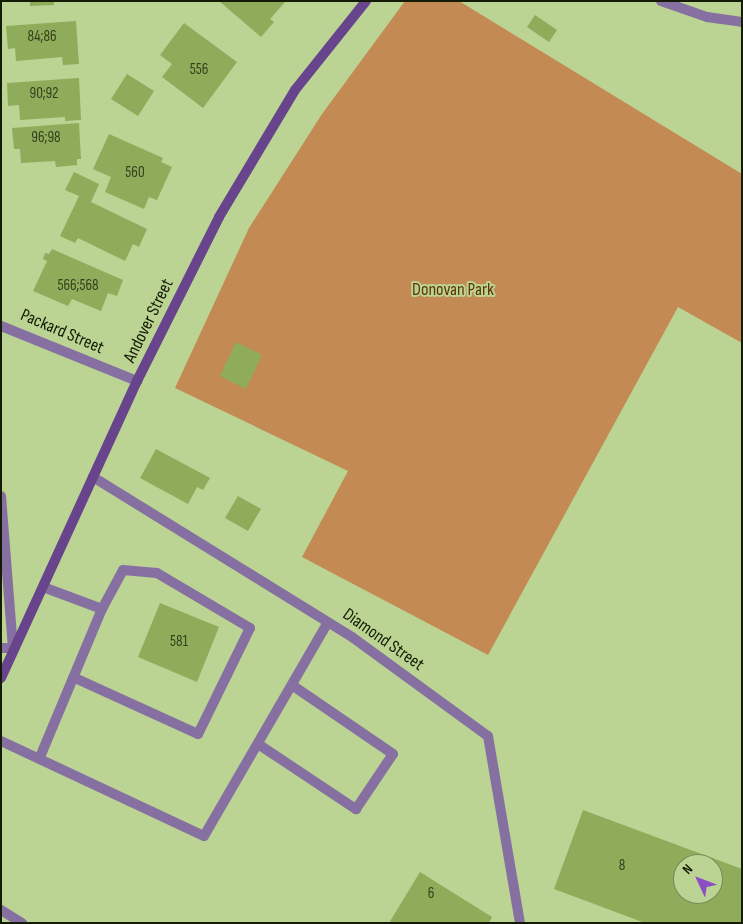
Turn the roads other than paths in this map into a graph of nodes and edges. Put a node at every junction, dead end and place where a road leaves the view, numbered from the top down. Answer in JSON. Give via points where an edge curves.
{"nodes":[{"id":1,"x":366,"y":1,"type":"edge"},
{"id":2,"x":661,"y":1,"type":"edge"},
{"id":3,"x":742,"y":22,"type":"edge"},
{"id":4,"x":1,"y":326,"type":"edge"},
{"id":5,"x":137,"y":381,"type":"junction"},
{"id":6,"x":93,"y":477,"type":"junction"},
{"id":7,"x":1,"y":496,"type":"edge"},
{"id":8,"x":44,"y":587,"type":"junction"},
{"id":9,"x":102,"y":609,"type":"junction"},
{"id":10,"x":328,"y":622,"type":"junction"},
{"id":11,"x":1,"y":648,"type":"edge"},
{"id":12,"x":13,"y":648,"type":"junction"},
{"id":13,"x":73,"y":677,"type":"junction"},
{"id":14,"x":1,"y":678,"type":"edge"},
{"id":15,"x":292,"y":685,"type":"junction"},
{"id":16,"x":1,"y":741,"type":"edge"},
{"id":17,"x":258,"y":744,"type":"junction"},
{"id":18,"x":40,"y":757,"type":"junction"},
{"id":19,"x":1,"y":910,"type":"edge"},
{"id":20,"x":22,"y":923,"type":"edge"},
{"id":21,"x":520,"y":923,"type":"edge"}],
"edges":[{"from":1,"to":5,"type":"main road","name":"Andover Street","via":[[295,90],[234,191]]},
{"from":2,"to":3,"type":"street","via":[[707,17]]},
{"from":4,"to":5,"type":"street","name":"Packard Street"},
{"from":5,"to":6,"type":"main road","name":"Andover Street"},
{"from":6,"to":8,"type":"main road","name":"Andover Street"},
{"from":6,"to":10,"type":"street","name":"Diamond Street"},
{"from":7,"to":12,"type":"street"},
{"from":8,"to":9,"type":"street"},
{"from":8,"to":12,"type":"main road","name":"Andover Street"},
{"from":9,"to":13,"type":"street"},
{"from":9,"to":13,"type":"street","via":[[123,570],[156,573],[250,628],[198,734]]},
{"from":10,"to":15,"type":"street"},
{"from":10,"to":21,"type":"street","name":"Diamond Street","via":[[488,736]]},
{"from":11,"to":12,"type":"street"},
{"from":12,"to":14,"type":"main road","name":"Andover Street"},
{"from":13,"to":18,"type":"street"},
{"from":15,"to":17,"type":"street"},
{"from":15,"to":17,"type":"street","via":[[393,754],[356,809]]},
{"from":16,"to":18,"type":"street"},
{"from":17,"to":18,"type":"street","via":[[204,836]]},
{"from":19,"to":20,"type":"street"}]}
